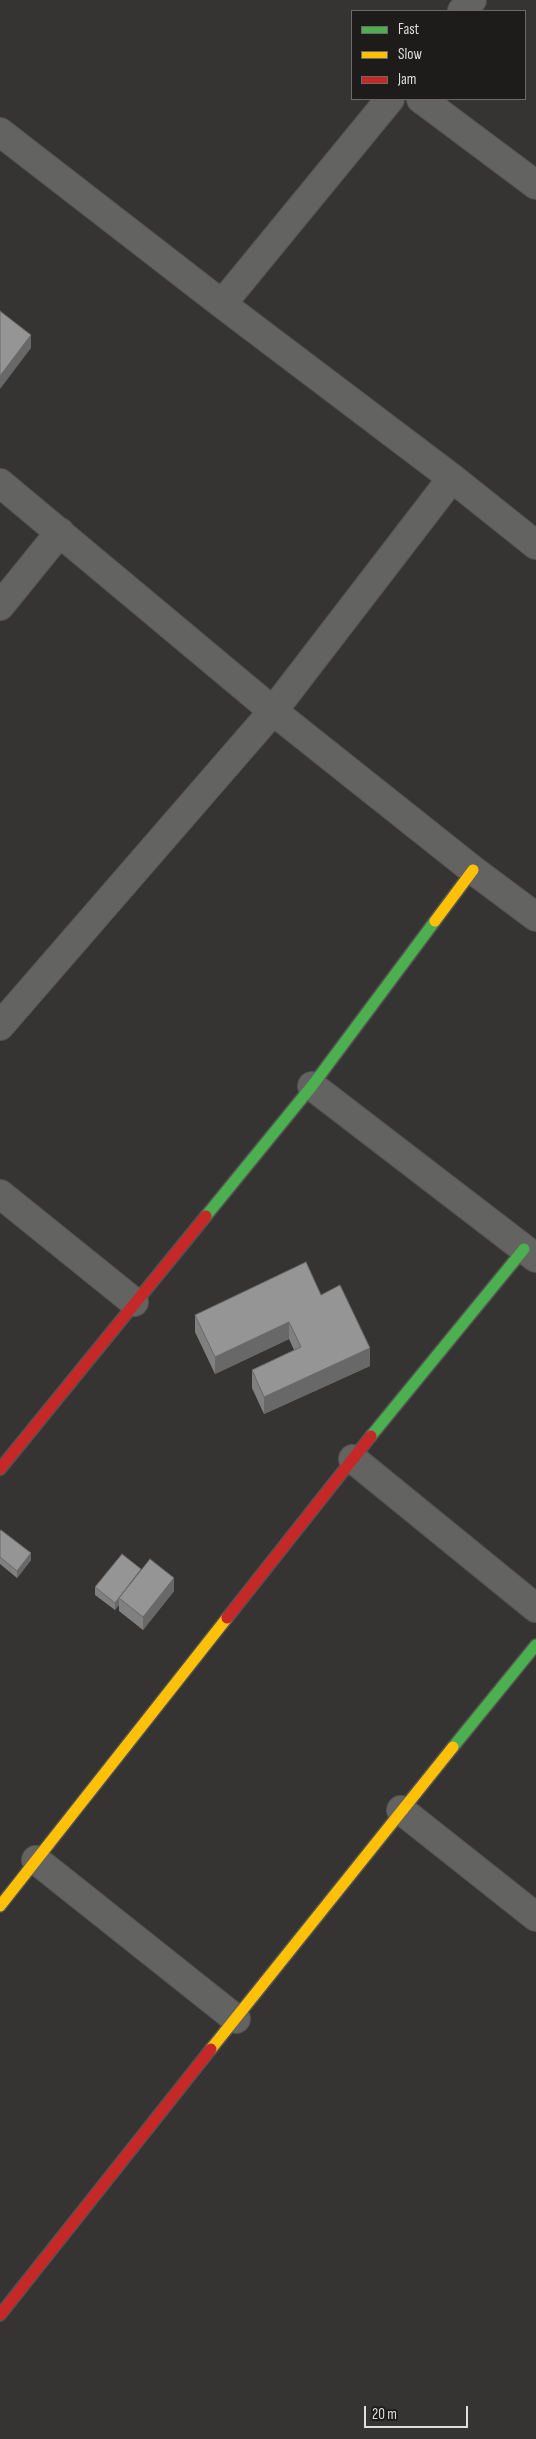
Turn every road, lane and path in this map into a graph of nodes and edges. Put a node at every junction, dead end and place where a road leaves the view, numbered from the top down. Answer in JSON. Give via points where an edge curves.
{"nodes":[{"id":1,"x":472,"y":0,"type":"edge"},
{"id":2,"x":463,"y":10,"type":"edge"},
{"id":3,"x":389,"y":100,"type":"edge"},
{"id":4,"x":422,"y":100,"type":"edge"},
{"id":5,"x":0,"y":132,"type":"edge"},
{"id":6,"x":536,"y":184,"type":"edge"},
{"id":7,"x":222,"y":304,"type":"junction"},
{"id":8,"x":452,"y":478,"type":"junction"},
{"id":9,"x":0,"y":483,"type":"edge"},
{"id":10,"x":60,"y":532,"type":"junction"},
{"id":11,"x":536,"y":545,"type":"edge"},
{"id":12,"x":0,"y":606,"type":"edge"},
{"id":13,"x":273,"y":711,"type":"junction"},
{"id":14,"x":473,"y":870,"type":"junction"},
{"id":15,"x":536,"y":917,"type":"edge"},
{"id":16,"x":0,"y":1026,"type":"edge"},
{"id":17,"x":312,"y":1086,"type":"junction"},
{"id":18,"x":0,"y":1194,"type":"edge"},
{"id":19,"x":530,"y":1254,"type":"edge"},
{"id":20,"x":134,"y":1302,"type":"junction"},
{"id":21,"x":354,"y":1460,"type":"junction"},
{"id":22,"x":0,"y":1469,"type":"edge"},
{"id":23,"x":536,"y":1608,"type":"edge"},
{"id":24,"x":536,"y":1645,"type":"edge"},
{"id":25,"x":401,"y":1810,"type":"junction"},
{"id":26,"x":36,"y":1860,"type":"junction"},
{"id":27,"x":0,"y":1906,"type":"edge"},
{"id":28,"x":536,"y":1917,"type":"edge"},
{"id":29,"x":236,"y":2019,"type":"junction"},
{"id":30,"x":0,"y":2315,"type":"edge"}],
"edges":[{"from":1,"to":2,"type":"street"},
{"from":3,"to":7,"type":"street"},
{"from":4,"to":6,"type":"street"},
{"from":5,"to":7,"type":"street"},
{"from":7,"to":8,"type":"street"},
{"from":8,"to":11,"type":"street"},
{"from":8,"to":13,"type":"street"},
{"from":9,"to":10,"type":"street"},
{"from":10,"to":12,"type":"street"},
{"from":10,"to":13,"type":"street"},
{"from":13,"to":14,"type":"street"},
{"from":13,"to":16,"type":"street"},
{"from":14,"to":15,"type":"street"},
{"from":14,"to":17,"type":"street"},
{"from":17,"to":19,"type":"street"},
{"from":17,"to":20,"type":"street"},
{"from":18,"to":20,"type":"street"},
{"from":19,"to":21,"type":"street"},
{"from":20,"to":22,"type":"street"},
{"from":21,"to":23,"type":"street"},
{"from":21,"to":26,"type":"street"},
{"from":24,"to":25,"type":"street"},
{"from":25,"to":28,"type":"street"},
{"from":25,"to":29,"type":"street"},
{"from":26,"to":27,"type":"street"},
{"from":26,"to":29,"type":"street"},
{"from":29,"to":30,"type":"street"}]}
